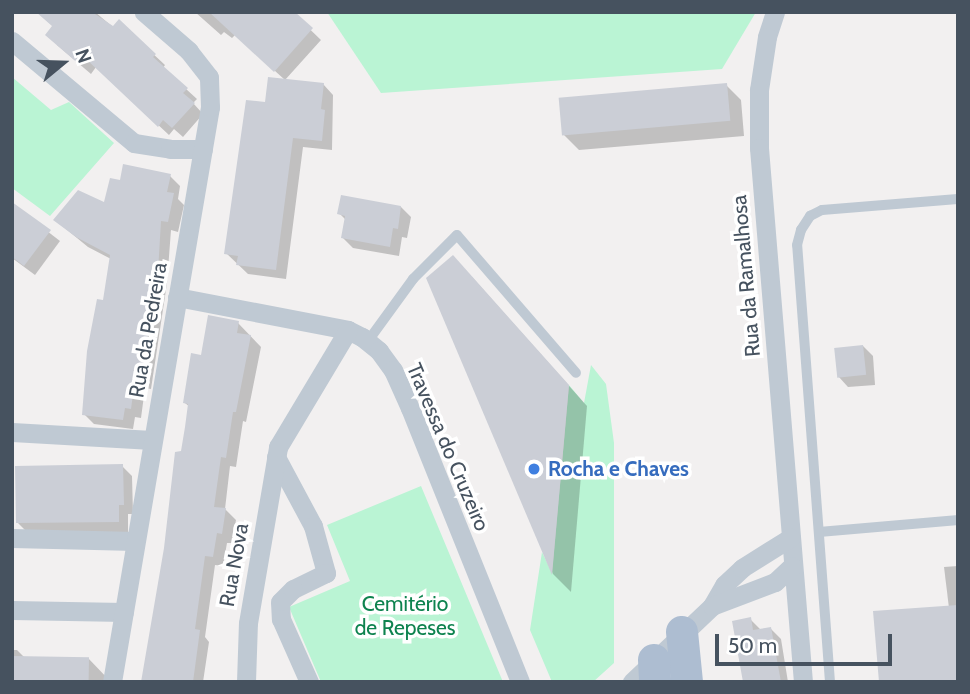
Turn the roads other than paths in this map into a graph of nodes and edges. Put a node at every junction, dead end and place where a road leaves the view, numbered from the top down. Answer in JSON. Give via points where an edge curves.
{"nodes":[{"id":1,"x":144,"y":12,"type":"edge"},
{"id":2,"x":775,"y":12,"type":"edge"},
{"id":3,"x":12,"y":41,"type":"edge"},
{"id":4,"x":203,"y":149,"type":"junction"},
{"id":5,"x":958,"y":199,"type":"edge"},
{"id":6,"x":177,"y":297,"type":"junction"},
{"id":7,"x":348,"y":330,"type":"junction"},
{"id":8,"x":368,"y":341,"type":"junction"},
{"id":9,"x":576,"y":373,"type":"dead end"},
{"id":10,"x":12,"y":432,"type":"edge"},
{"id":11,"x":152,"y":440,"type":"junction"},
{"id":12,"x":276,"y":457,"type":"junction"},
{"id":13,"x":958,"y":520,"type":"edge"},
{"id":14,"x":819,"y":532,"type":"junction"},
{"id":15,"x":12,"y":538,"type":"edge"},
{"id":16,"x":790,"y":538,"type":"junction"},
{"id":17,"x":135,"y":541,"type":"junction"},
{"id":18,"x":792,"y":566,"type":"junction"},
{"id":19,"x":712,"y":606,"type":"junction"},
{"id":20,"x":12,"y":610,"type":"edge"},
{"id":21,"x":124,"y":612,"type":"junction"},
{"id":22,"x":665,"y":662,"type":"edge"},
{"id":23,"x":112,"y":682,"type":"edge"},
{"id":24,"x":246,"y":682,"type":"edge"},
{"id":25,"x":309,"y":682,"type":"edge"},
{"id":26,"x":520,"y":682,"type":"edge"},
{"id":27,"x":632,"y":682,"type":"edge"},
{"id":28,"x":687,"y":682,"type":"edge"},
{"id":29,"x":803,"y":682,"type":"edge"},
{"id":30,"x":830,"y":682,"type":"edge"}],
"edges":[{"from":1,"to":4,"type":"street","name":"Rua da Pedreira","via":[[189,51],[209,77]]},
{"from":2,"to":16,"type":"street","name":"Rua da Ramalhosa","via":[[759,90],[758,148]]},
{"from":3,"to":4,"type":"street","via":[[134,143]]},
{"from":4,"to":6,"type":"street","name":"Rua da Pedreira"},
{"from":5,"to":14,"type":"lane","via":[[822,210],[810,216],[801,230],[797,245]]},
{"from":6,"to":7,"type":"street","name":"Travessa do Cruzeiro"},
{"from":6,"to":11,"type":"street","name":"Rua da Pedreira"},
{"from":7,"to":8,"type":"street","name":"Travessa do Cruzeiro"},
{"from":7,"to":12,"type":"street","name":"Rua Nova"},
{"from":8,"to":9,"type":"lane","via":[[413,279],[457,235]]},
{"from":8,"to":26,"type":"street","name":"Travessa do Cruzeiro","via":[[393,370]]},
{"from":10,"to":11,"type":"street"},
{"from":11,"to":17,"type":"street","name":"Rua da Pedreira"},
{"from":12,"to":24,"type":"street","name":"Rua Nova","via":[[248,623]]},
{"from":12,"to":25,"type":"street","via":[[313,526],[326,573],[293,589],[280,602],[281,619]]},
{"from":13,"to":14,"type":"lane"},
{"from":14,"to":30,"type":"lane"},
{"from":15,"to":17,"type":"street"},
{"from":16,"to":18,"type":"street","name":"Rua da Ramalhosa"},
{"from":16,"to":19,"type":"street","via":[[741,568]]},
{"from":17,"to":21,"type":"street","name":"Rua da Pedreira"},
{"from":18,"to":19,"type":"street","via":[[775,582]]},
{"from":18,"to":29,"type":"street","name":"Rua da Ramalhosa"},
{"from":19,"to":22,"type":"street"},
{"from":20,"to":21,"type":"street"},
{"from":21,"to":23,"type":"street","name":"Rua da Pedreira"},
{"from":22,"to":27,"type":"street"},
{"from":22,"to":28,"type":"main road"}]}
